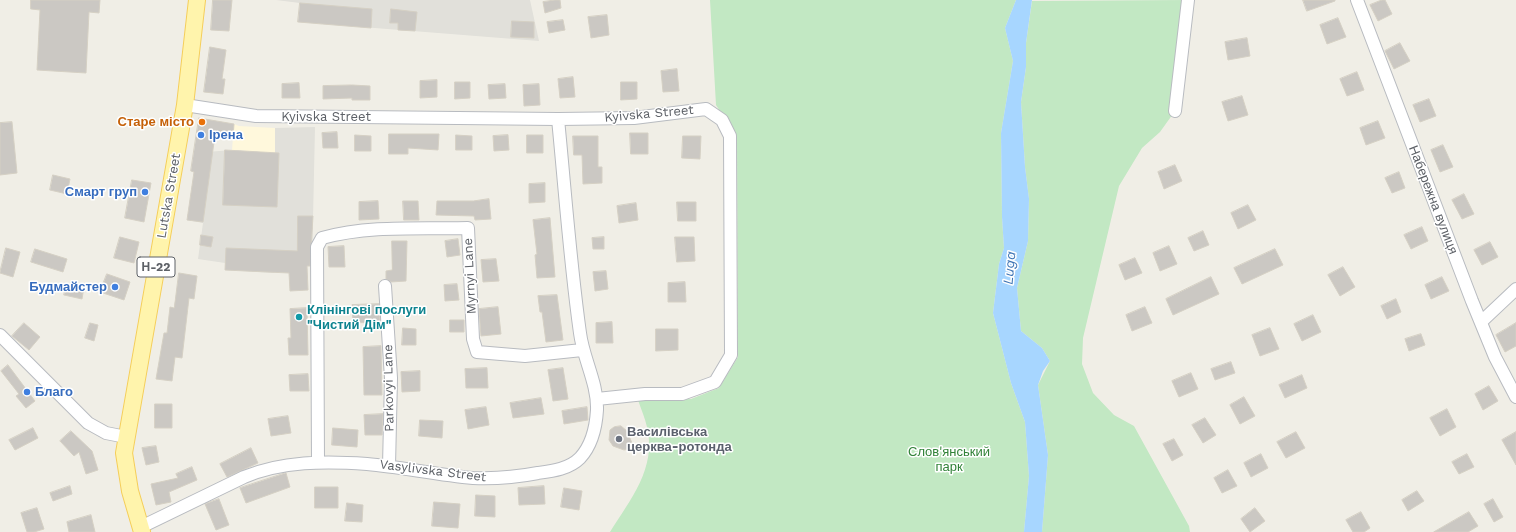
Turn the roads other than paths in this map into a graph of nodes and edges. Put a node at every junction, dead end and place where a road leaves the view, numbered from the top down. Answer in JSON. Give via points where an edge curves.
{"nodes":[{"id":1,"x":197,"y":0,"type":"edge"},
{"id":2,"x":1188,"y":0,"type":"edge"},
{"id":3,"x":1357,"y":0,"type":"edge"},
{"id":4,"x":185,"y":105,"type":"junction"},
{"id":5,"x":1175,"y":111,"type":"dead end"},
{"id":6,"x":558,"y":119,"type":"junction"},
{"id":7,"x":385,"y":286,"type":"dead end"},
{"id":8,"x":1516,"y":289,"type":"edge"},
{"id":9,"x":1481,"y":322,"type":"junction"},
{"id":10,"x":0,"y":335,"type":"edge"},
{"id":11,"x":582,"y":350,"type":"junction"},
{"id":12,"x":1516,"y":397,"type":"edge"},
{"id":13,"x":597,"y":399,"type":"junction"},
{"id":14,"x":126,"y":437,"type":"junction"},
{"id":15,"x":318,"y":462,"type":"junction"},
{"id":16,"x":389,"y":466,"type":"junction"},
{"id":17,"x":142,"y":530,"type":"edge"}],
"edges":[{"from":1,"to":4,"type":"main road","name":"Lutska Street","number":"Н-22"},
{"from":2,"to":5,"type":"street"},
{"from":3,"to":9,"type":"street","name":"Набережна вулиця"},
{"from":4,"to":6,"type":"street","name":"Kyivska Street","via":[[256,116]]},
{"from":4,"to":14,"type":"main road","name":"Lutska Street","number":"Н-22"},
{"from":6,"to":11,"type":"street","name":"Vasylivska Street","via":[[572,280]]},
{"from":6,"to":13,"type":"street","name":"Kyivska Street","via":[[634,118],[706,109],[722,120],[730,136],[731,355],[715,382],[682,394],[645,394]]},
{"from":7,"to":16,"type":"street","name":"Parkovyi Lane","via":[[391,378]]},
{"from":8,"to":9,"type":"street"},
{"from":9,"to":12,"type":"street","name":"Набережна вулиця","via":[[1495,357]]},
{"from":10,"to":14,"type":"street","via":[[88,423],[106,433]]},
{"from":11,"to":13,"type":"street","name":"Vasylivska Street"},
{"from":11,"to":15,"type":"street","name":"Myrnyi Lane","via":[[525,356],[477,352],[474,339],[468,228],[389,229],[335,234],[322,238],[317,247]]},
{"from":13,"to":16,"type":"street","name":"Vasylivska Street","via":[[596,421],[589,444],[579,459],[559,470],[500,478],[474,478]]},
{"from":14,"to":17,"type":"main road","name":"Lutska Street","number":"Н-22","via":[[124,453],[130,491]]},
{"from":15,"to":16,"type":"street","name":"Vasylivska Street"},
{"from":15,"to":17,"type":"street","name":"Vasylivska Street","via":[[259,470]]}]}
